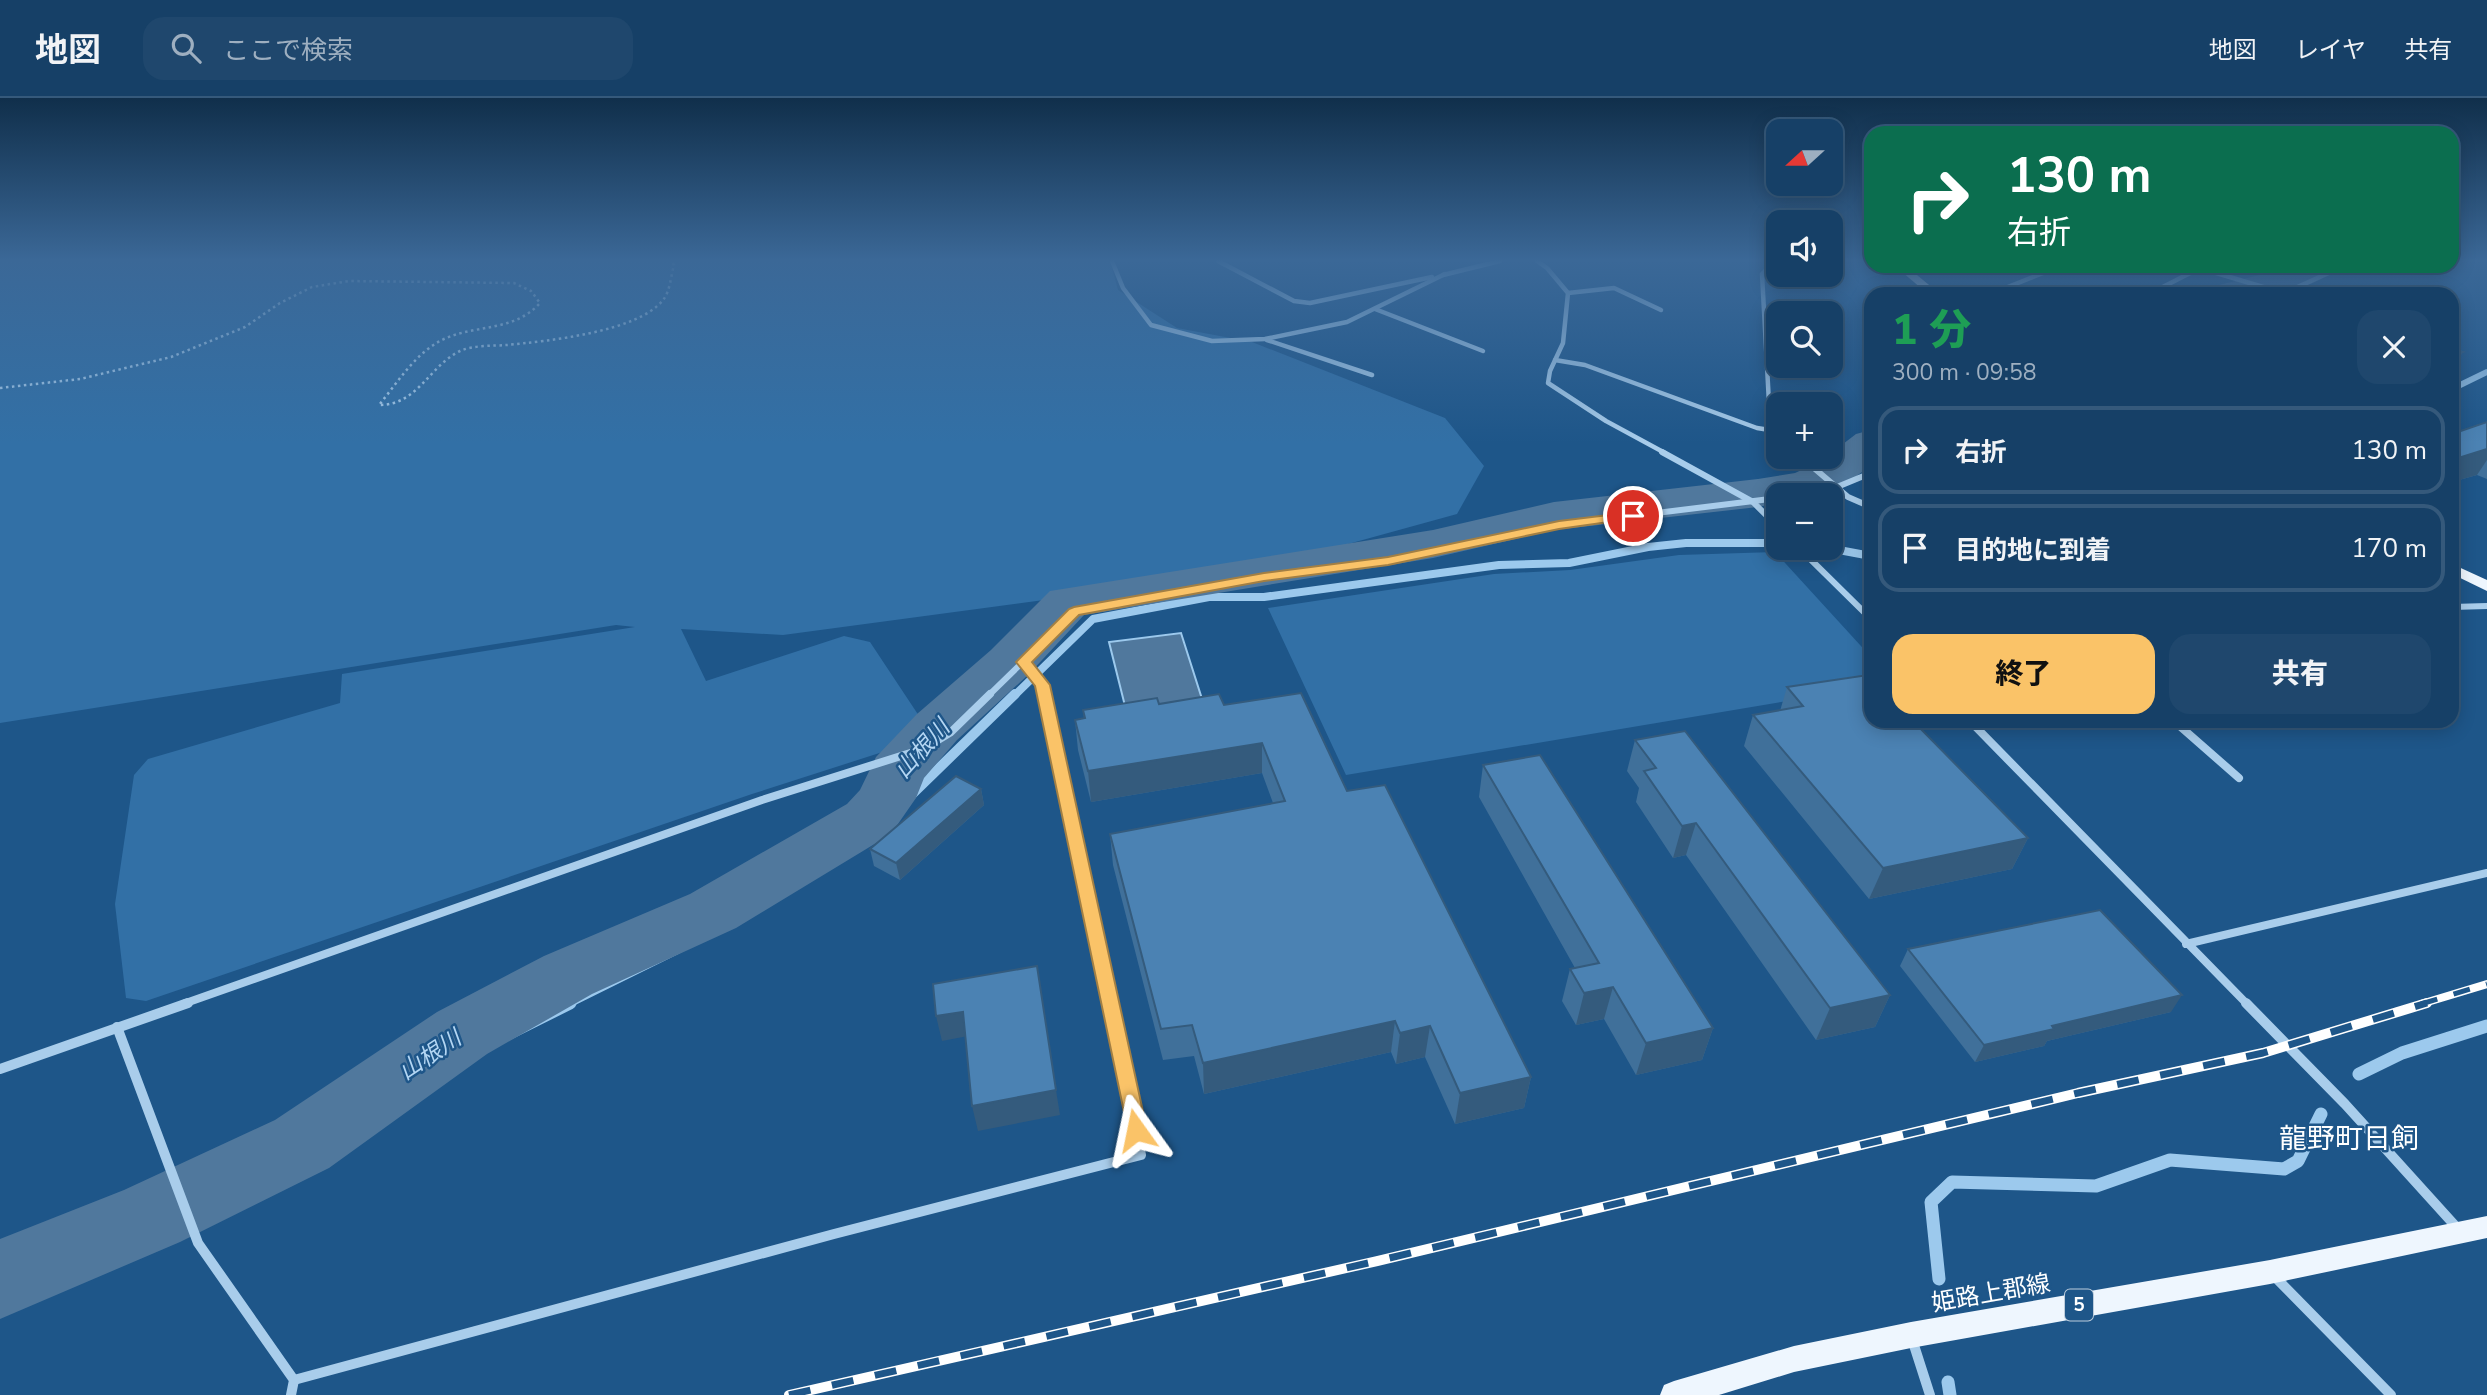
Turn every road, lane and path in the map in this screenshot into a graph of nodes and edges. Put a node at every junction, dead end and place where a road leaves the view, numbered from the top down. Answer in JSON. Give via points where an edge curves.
{"nodes":[{"id":1,"x":253,"y":322,"type":"edge"},
{"id":2,"x":516,"y":322,"type":"edge"},
{"id":3,"x":629,"y":322,"type":"edge"},
{"id":4,"x":1148,"y":322,"type":"edge"},
{"id":5,"x":1348,"y":322,"type":"edge"},
{"id":6,"x":1407,"y":322,"type":"edge"},
{"id":7,"x":1565,"y":322,"type":"edge"},
{"id":8,"x":1765,"y":322,"type":"edge"},
{"id":9,"x":1265,"y":339,"type":"junction"},
{"id":10,"x":1483,"y":351,"type":"dead end"},
{"id":11,"x":1555,"y":360,"type":"junction"},
{"id":12,"x":1372,"y":375,"type":"dead end"},
{"id":13,"x":0,"y":388,"type":"edge"},
{"id":14,"x":1768,"y":392,"type":"edge"},
{"id":15,"x":1766,"y":430,"type":"edge"},
{"id":16,"x":1813,"y":469,"type":"edge"},
{"id":17,"x":1864,"y":476,"type":"edge"},
{"id":18,"x":1831,"y":483,"type":"edge"},
{"id":19,"x":1843,"y":485,"type":"edge"},
{"id":20,"x":1843,"y":492,"type":"edge"},
{"id":21,"x":1766,"y":500,"type":"edge"},
{"id":22,"x":1753,"y":502,"type":"junction"},
{"id":23,"x":1864,"y":504,"type":"edge"},
{"id":24,"x":1766,"y":515,"type":"edge"},
{"id":25,"x":1812,"y":560,"type":"edge"},
{"id":26,"x":2459,"y":572,"type":"edge"},
{"id":27,"x":2487,"y":586,"type":"edge"},
{"id":28,"x":2487,"y":606,"type":"edge"},
{"id":29,"x":2459,"y":607,"type":"edge"},
{"id":30,"x":1864,"y":612,"type":"edge"},
{"id":31,"x":1024,"y":662,"type":"junction"},
{"id":32,"x":1977,"y":728,"type":"edge"},
{"id":33,"x":2182,"y":728,"type":"edge"},
{"id":34,"x":2239,"y":778,"type":"dead end"},
{"id":35,"x":2487,"y":873,"type":"edge"},
{"id":36,"x":2186,"y":944,"type":"junction"},
{"id":37,"x":117,"y":1027,"type":"junction"},
{"id":38,"x":0,"y":1069,"type":"edge"},
{"id":39,"x":2487,"y":1227,"type":"edge"},
{"id":40,"x":2462,"y":1233,"type":"junction"},
{"id":41,"x":2270,"y":1272,"type":"junction"},
{"id":42,"x":1910,"y":1335,"type":"junction"},
{"id":43,"x":294,"y":1380,"type":"junction"},
{"id":44,"x":290,"y":1395,"type":"edge"},
{"id":45,"x":1674,"y":1395,"type":"edge"},
{"id":46,"x":1930,"y":1395,"type":"edge"},
{"id":47,"x":2390,"y":1395,"type":"edge"}],
"edges":[{"from":1,"to":13,"type":"path","via":[[172,357],[80,379]]},
{"from":2,"to":3,"type":"path","via":[[458,334],[431,347],[379,405],[407,398],[444,360],[463,349],[561,341]]},
{"from":4,"to":9,"type":"street","via":[[1212,341]]},
{"from":5,"to":9,"type":"street"},
{"from":6,"to":10,"type":"street"},
{"from":7,"to":11,"type":"street"},
{"from":8,"to":14,"type":"street"},
{"from":9,"to":12,"type":"street"},
{"from":11,"to":15,"type":"street","via":[[1585,365]]},
{"from":11,"to":22,"type":"street","via":[[1548,383],[1562,395]]},
{"from":16,"to":18,"type":"street"},
{"from":17,"to":19,"type":"street"},
{"from":20,"to":23,"type":"street"},
{"from":21,"to":22,"type":"street"},
{"from":22,"to":24,"type":"street"},
{"from":22,"to":31,"type":"street","via":[[1559,525],[1388,561],[1264,577],[1074,612]]},
{"from":25,"to":30,"type":"street"},
{"from":26,"to":27,"type":"main road"},
{"from":28,"to":29,"type":"street"},
{"from":31,"to":37,"type":"street","via":[[951,733],[923,749],[762,800]]},
{"from":31,"to":43,"type":"street","via":[[1042,685],[1141,1155]]},
{"from":32,"to":36,"type":"street"},
{"from":33,"to":34,"type":"street"},
{"from":35,"to":36,"type":"street"},
{"from":36,"to":40,"type":"street","via":[[2345,1104]]},
{"from":37,"to":38,"type":"street"},
{"from":37,"to":43,"type":"street","via":[[198,1242]]},
{"from":39,"to":40,"type":"main road","name":"姫路上郡線","number":"5"},
{"from":40,"to":41,"type":"main road","name":"姫路上郡線","number":"5"},
{"from":41,"to":42,"type":"main road","name":"姫路上郡線","number":"5"},
{"from":41,"to":47,"type":"street"},
{"from":42,"to":45,"type":"main road","name":"姫路上郡線","number":"5","via":[[1794,1359]]},
{"from":42,"to":46,"type":"street"},
{"from":43,"to":44,"type":"street"}]}
